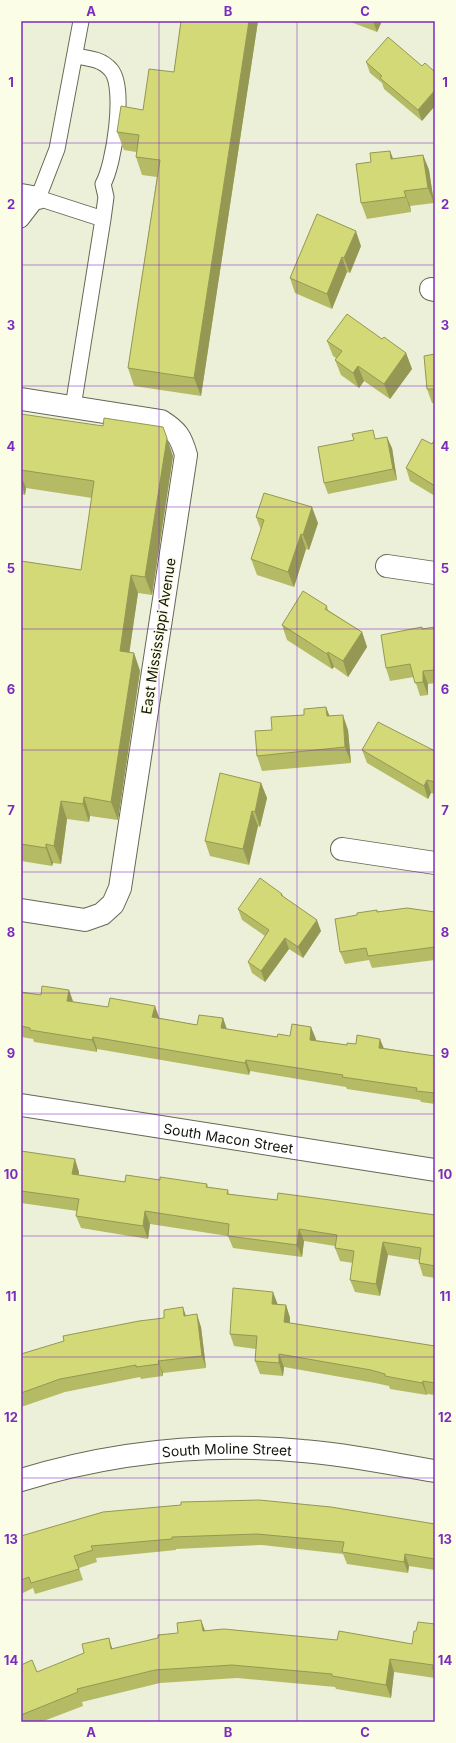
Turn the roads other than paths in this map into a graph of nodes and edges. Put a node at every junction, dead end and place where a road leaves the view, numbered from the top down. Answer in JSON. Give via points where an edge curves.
{"nodes":[{"id":1,"x":81,"y":21,"type":"edge"},
{"id":2,"x":75,"y":56,"type":"junction"},
{"id":3,"x":30,"y":197,"type":"edge"},
{"id":4,"x":103,"y":219,"type":"junction"},
{"id":5,"x":21,"y":220,"type":"edge"},
{"id":6,"x":21,"y":399,"type":"edge"},
{"id":7,"x":73,"y":407,"type":"junction"},
{"id":8,"x":387,"y":566,"type":"dead end"},
{"id":9,"x":435,"y":573,"type":"edge"},
{"id":10,"x":342,"y":849,"type":"dead end"},
{"id":11,"x":435,"y":863,"type":"edge"},
{"id":12,"x":21,"y":910,"type":"edge"},
{"id":13,"x":21,"y":1105,"type":"edge"},
{"id":14,"x":435,"y":1170,"type":"edge"},
{"id":15,"x":435,"y":1471,"type":"edge"},
{"id":16,"x":21,"y":1480,"type":"edge"}],
"edges":[{"from":1,"to":2,"type":"lane"},
{"from":2,"to":3,"type":"lane","via":[[57,149]]},
{"from":2,"to":4,"type":"lane","via":[[99,60],[112,70],[119,94],[113,153],[103,184],[106,197]]},
{"from":3,"to":4,"type":"lane"},
{"from":3,"to":5,"type":"lane"},
{"from":4,"to":7,"type":"lane"},
{"from":6,"to":7,"type":"street","name":"East Mississippi Avenue"},
{"from":7,"to":12,"type":"street","name":"East Mississippi Avenue","via":[[161,421],[174,429],[182,440],[186,455],[117,897],[102,914],[84,920]]},
{"from":8,"to":9,"type":"street"},
{"from":10,"to":11,"type":"street"},
{"from":13,"to":14,"type":"street","name":"South Macon Street"},
{"from":15,"to":16,"type":"street","name":"South Moline Street","via":[[304,1451],[231,1447],[158,1451],[85,1463]]}]}
